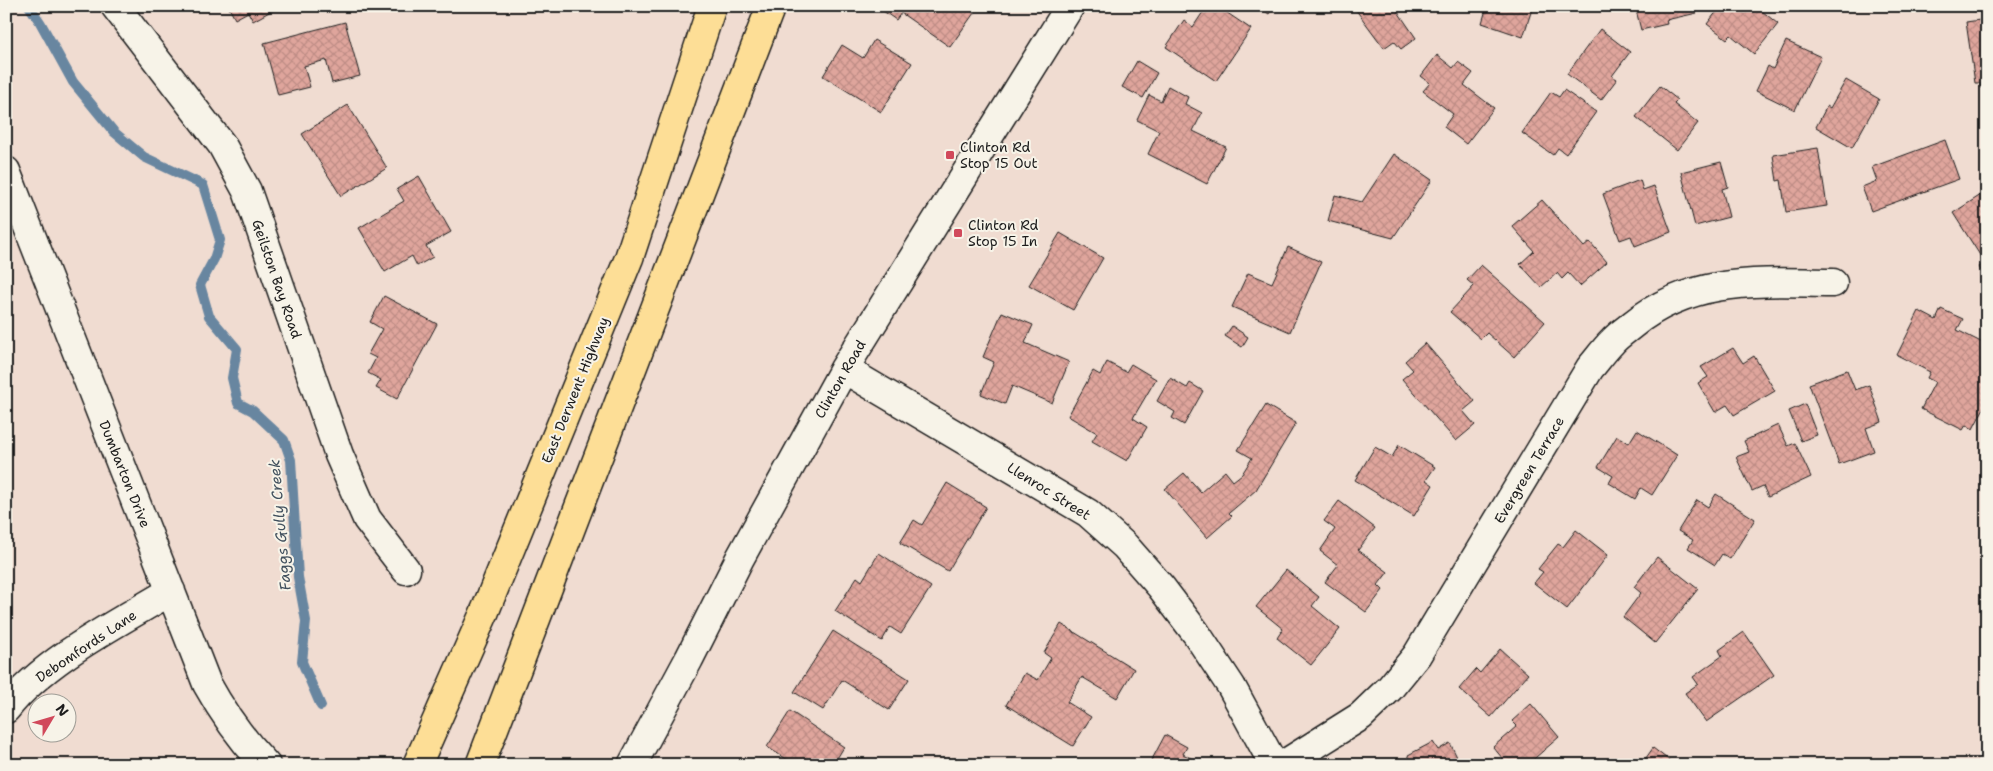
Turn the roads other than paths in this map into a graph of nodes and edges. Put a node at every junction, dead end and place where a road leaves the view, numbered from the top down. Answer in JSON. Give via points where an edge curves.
{"nodes":[{"id":1,"x":115,"y":6,"type":"edge"},
{"id":2,"x":712,"y":6,"type":"edge"},
{"id":3,"x":771,"y":6,"type":"edge"},
{"id":4,"x":1070,"y":6,"type":"edge"},
{"id":5,"x":6,"y":171,"type":"edge"},
{"id":6,"x":1833,"y":283,"type":"dead end"},
{"id":7,"x":844,"y":369,"type":"junction"},
{"id":8,"x":406,"y":570,"type":"dead end"},
{"id":9,"x":172,"y":590,"type":"junction"},
{"id":10,"x":6,"y":708,"type":"edge"},
{"id":11,"x":266,"y":765,"type":"edge"},
{"id":12,"x":417,"y":765,"type":"edge"},
{"id":13,"x":480,"y":765,"type":"edge"},
{"id":14,"x":632,"y":765,"type":"edge"},
{"id":15,"x":1274,"y":765,"type":"edge"},
{"id":16,"x":1283,"y":765,"type":"edge"}],
"edges":[{"from":1,"to":8,"type":"street","name":"Geilston Bay Road","via":[[222,145],[247,191],[338,455],[367,519]]},
{"from":2,"to":12,"type":"main road","name":"East Derwent Highway","via":[[629,258],[485,611]]},
{"from":3,"to":13,"type":"main road"},
{"from":4,"to":7,"type":"street","name":"Clinton Road"},
{"from":5,"to":9,"type":"street","name":"Dumbarton Drive"},
{"from":6,"to":16,"type":"street","name":"Evergreen Terrace","via":[[1749,282],[1703,288],[1668,301],[1641,317],[1613,340],[1590,368],[1416,655],[1390,688],[1361,716]]},
{"from":7,"to":14,"type":"street","name":"Clinton Road"},
{"from":7,"to":15,"type":"street","name":"Llenroc Street","via":[[1088,513],[1125,546],[1196,633],[1231,686]]},
{"from":9,"to":10,"type":"street","name":"Debomfords Lane","via":[[45,671]]},
{"from":9,"to":11,"type":"street","name":"Dumbarton Drive","via":[[207,684],[247,745]]}]}
